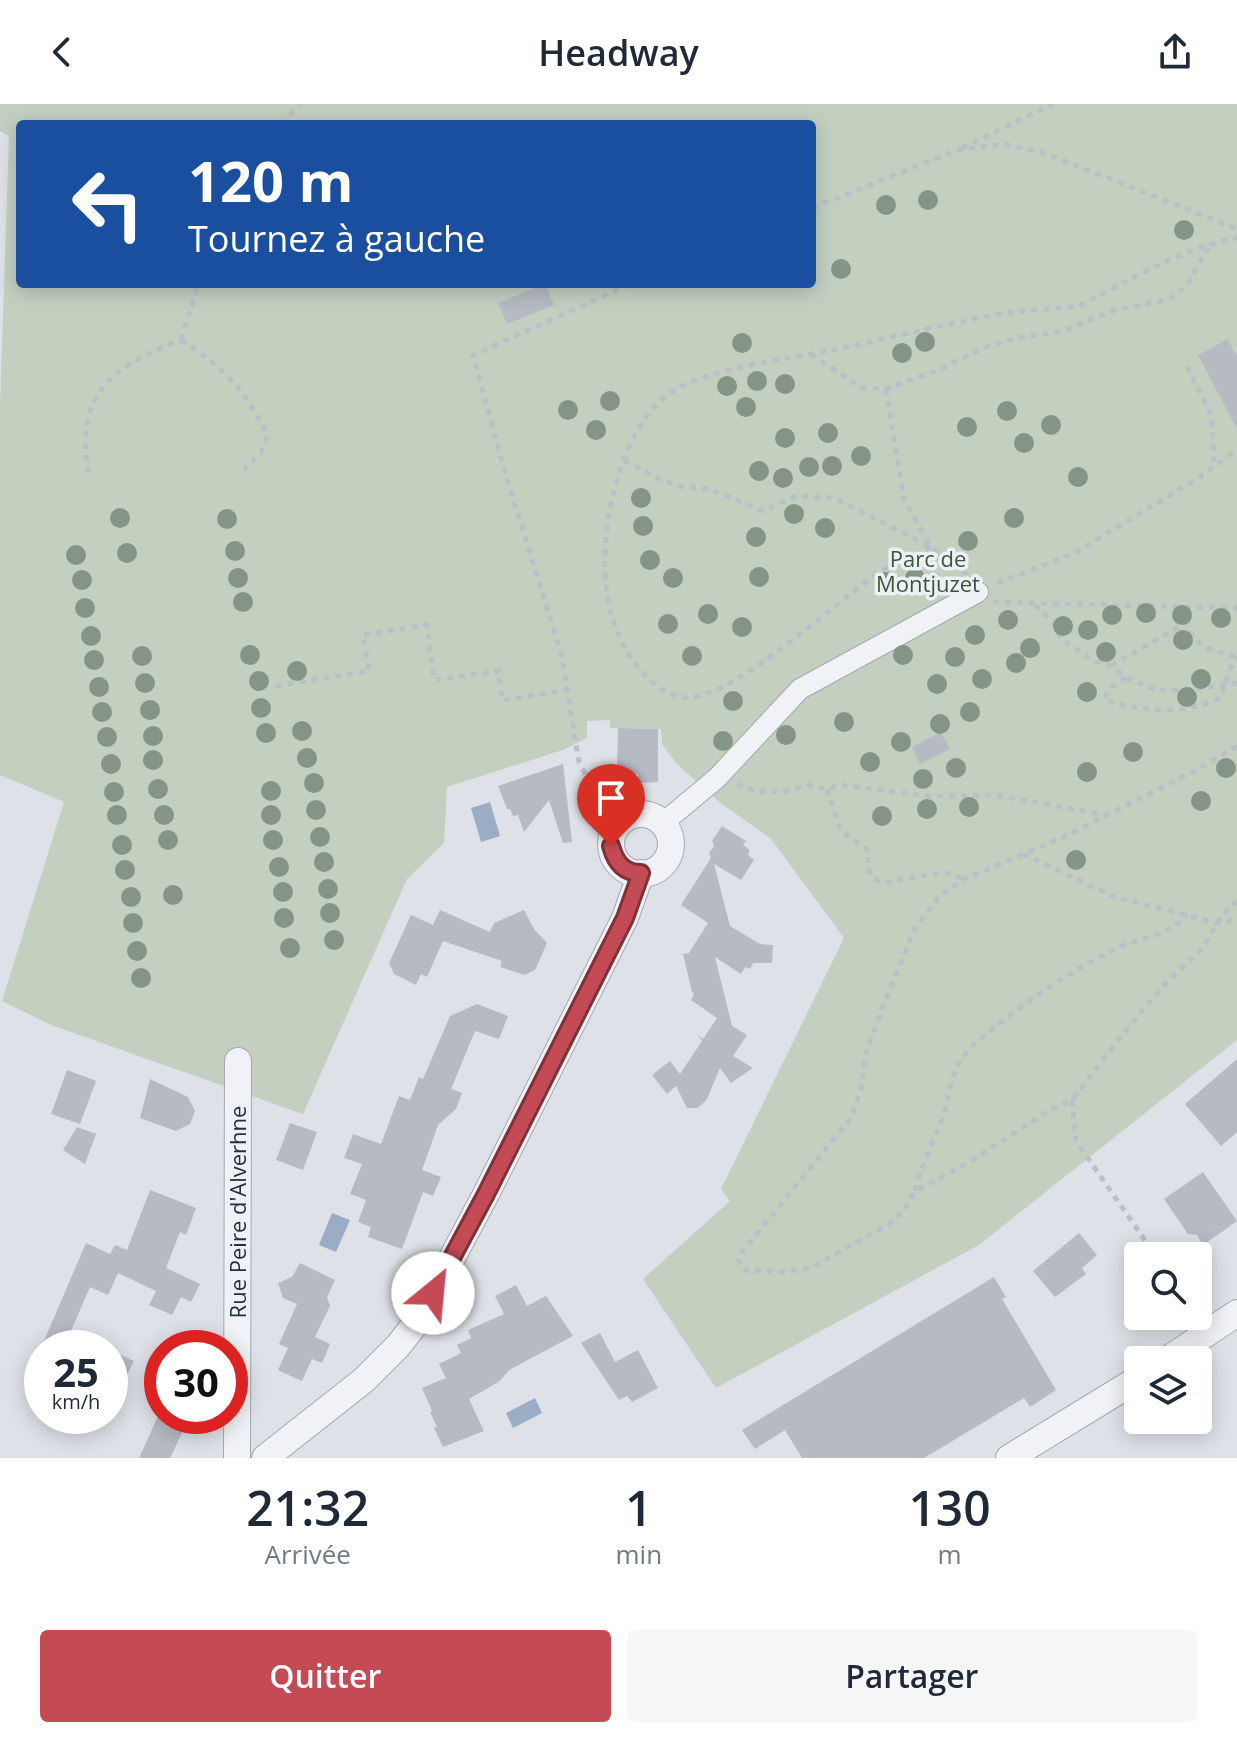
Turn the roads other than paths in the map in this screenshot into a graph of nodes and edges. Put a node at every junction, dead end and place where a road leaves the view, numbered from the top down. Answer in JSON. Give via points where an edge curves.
{"nodes":[{"id":1,"x":978,"y":592,"type":"road end"},
{"id":2,"x":663,"y":823,"type":"junction"},
{"id":3,"x":641,"y":873,"type":"junction"},
{"id":4,"x":238,"y":1061,"type":"dead end"},
{"id":5,"x":1237,"y":1313,"type":"edge"},
{"id":6,"x":1188,"y":1346,"type":"edge"},
{"id":7,"x":1124,"y":1388,"type":"edge"},
{"id":8,"x":237,"y":1458,"type":"edge"},
{"id":9,"x":265,"y":1458,"type":"edge"},
{"id":10,"x":1009,"y":1458,"type":"edge"}],
"edges":[{"from":1,"to":2,"type":"street","via":[[800,689],[717,778]]},
{"from":2,"to":3,"type":"street","via":[[670,851],[660,867]]},
{"from":2,"to":3,"type":"street","via":[[642,814],[622,821],[613,833],[615,858],[623,868]]},
{"from":3,"to":9,"type":"street","via":[[625,918],[420,1318],[364,1380]]},
{"from":4,"to":8,"type":"street","name":"Rue Peire d'Alverhne"},
{"from":5,"to":6,"type":"street"},
{"from":7,"to":10,"type":"street"}]}
